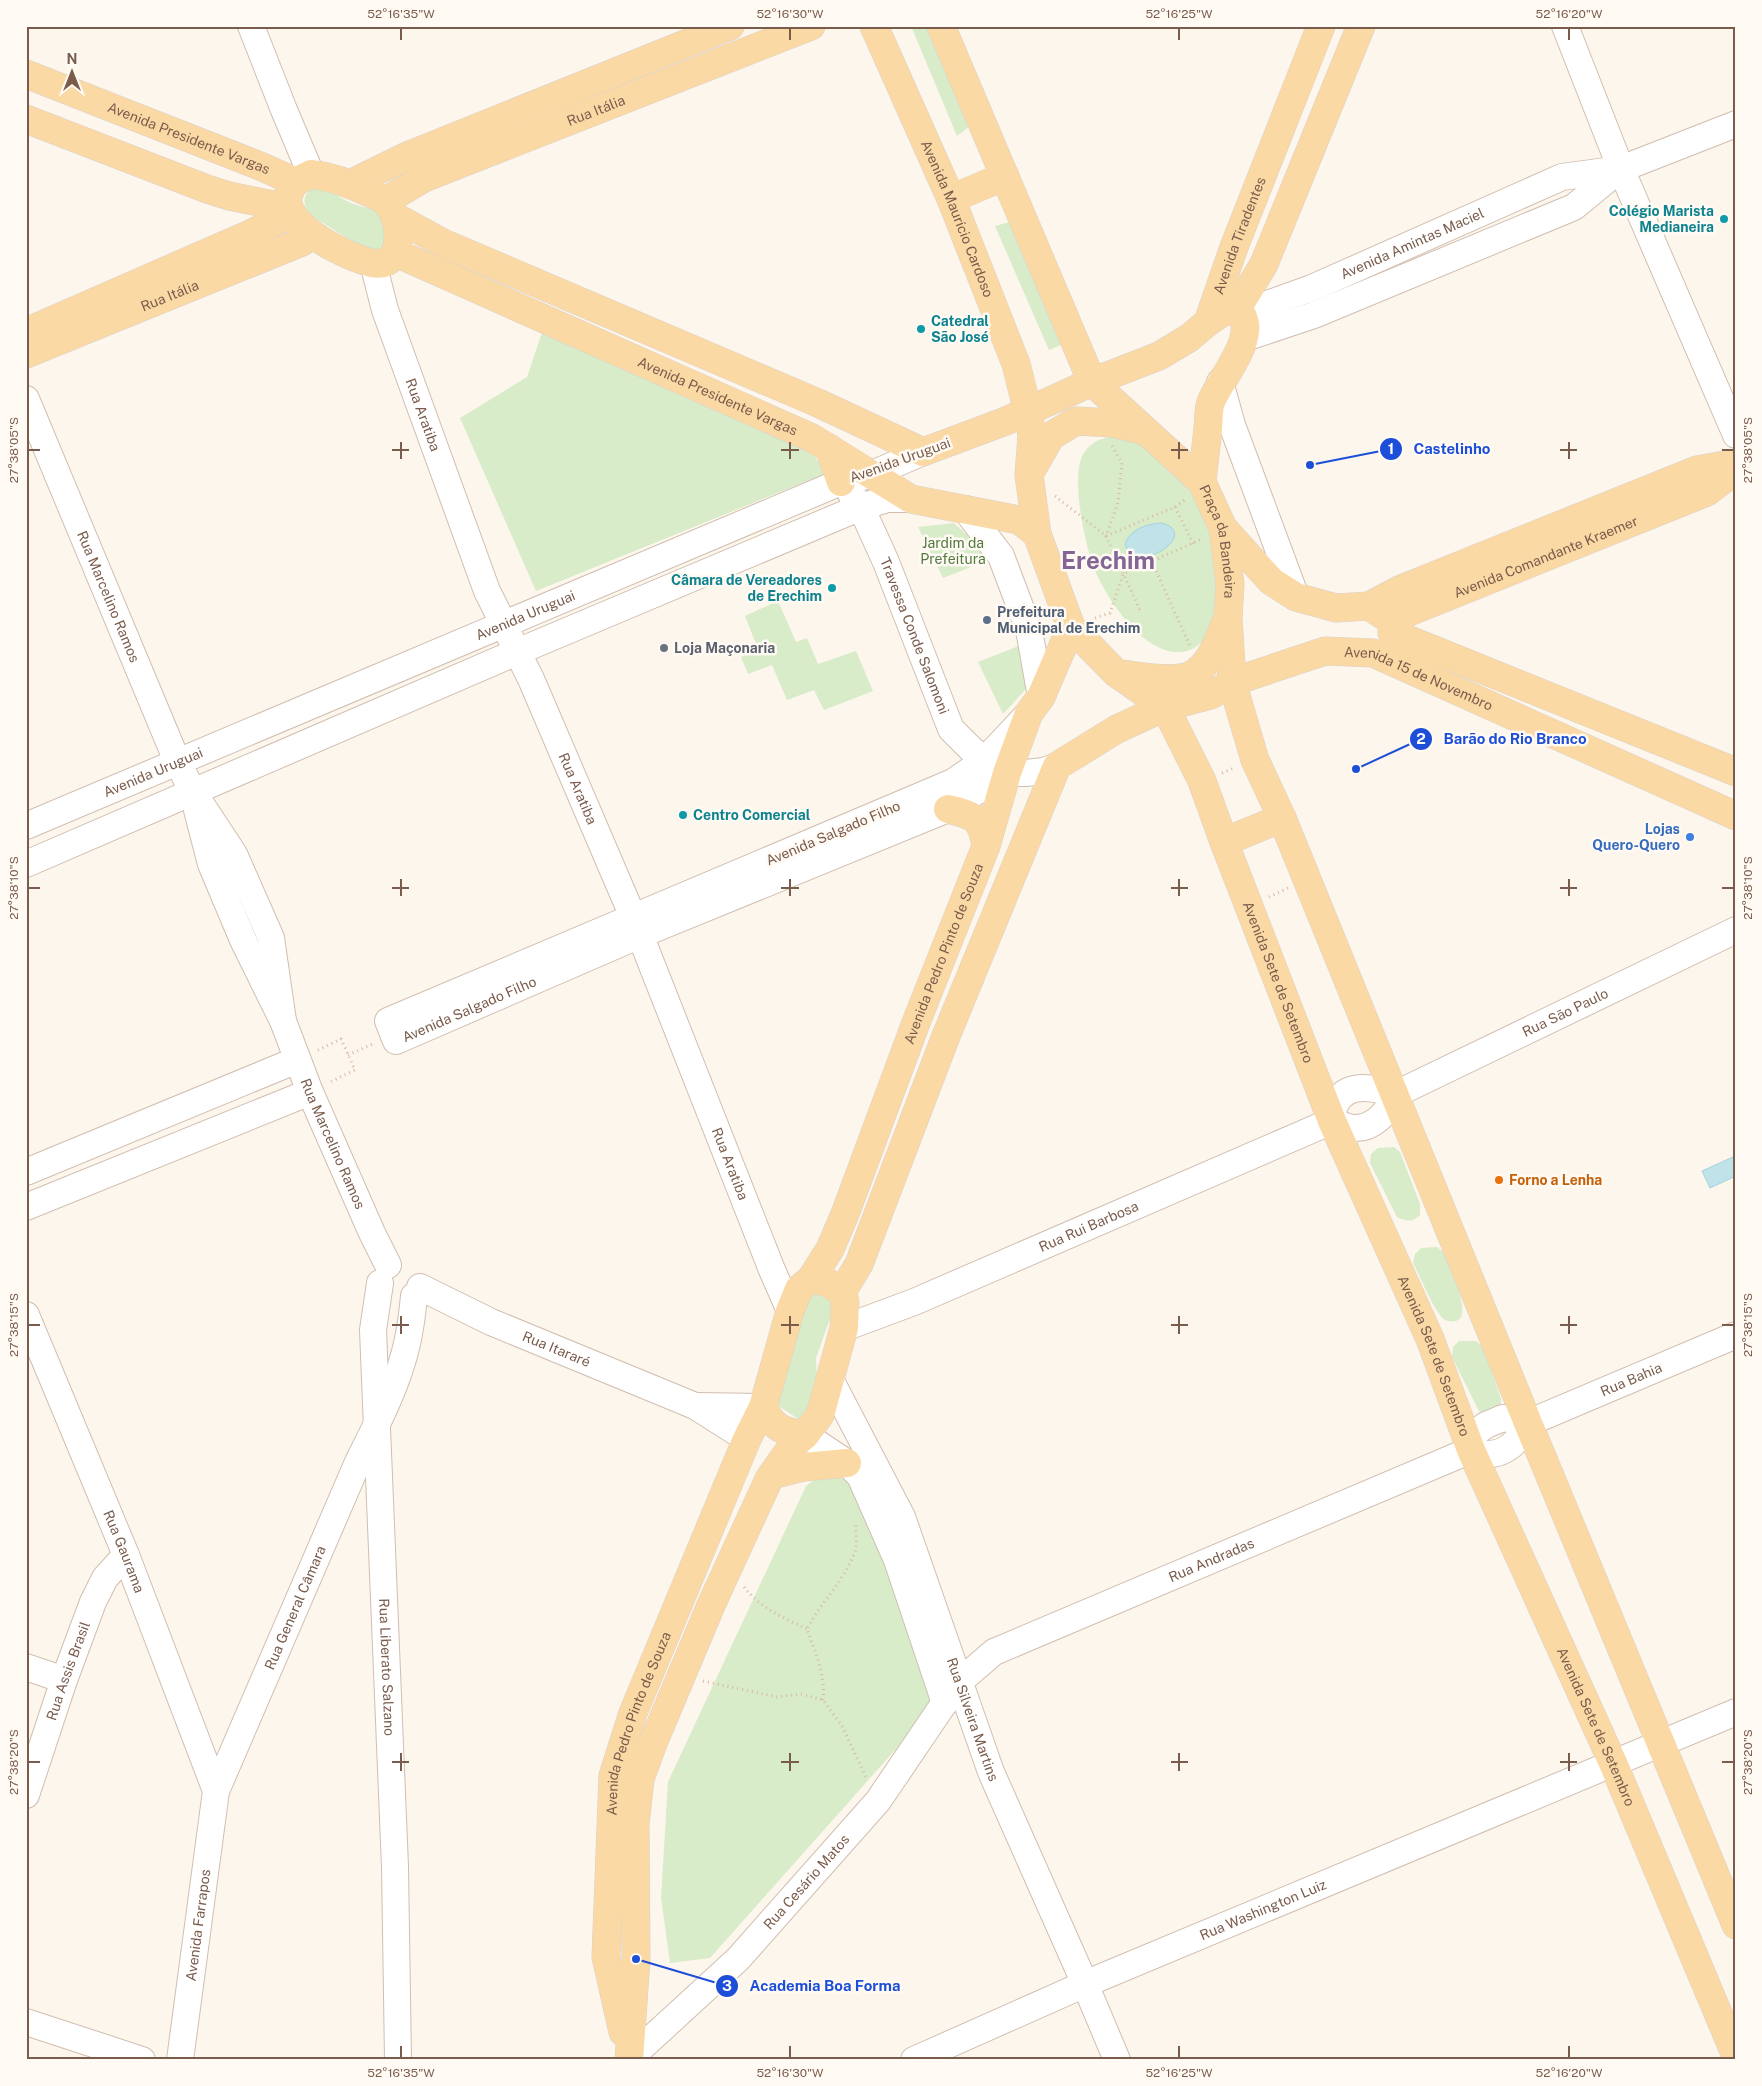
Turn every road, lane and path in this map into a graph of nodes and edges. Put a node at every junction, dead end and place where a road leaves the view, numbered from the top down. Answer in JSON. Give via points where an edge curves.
{"nodes":[{"id":1,"x":252,"y":26,"type":"edge"},
{"id":2,"x":730,"y":26,"type":"edge"},
{"id":3,"x":811,"y":26,"type":"edge"},
{"id":4,"x":874,"y":26,"type":"edge"},
{"id":5,"x":941,"y":26,"type":"edge"},
{"id":6,"x":1321,"y":26,"type":"edge"},
{"id":7,"x":1361,"y":26,"type":"edge"},
{"id":8,"x":1566,"y":26,"type":"edge"},
{"id":9,"x":26,"y":74,"type":"edge"},
{"id":10,"x":26,"y":119,"type":"edge"},
{"id":11,"x":1736,"y":124,"type":"edge"},
{"id":12,"x":1621,"y":169,"type":"junction"},
{"id":13,"x":1005,"y":176,"type":"junction"},
{"id":14,"x":303,"y":178,"type":"junction"},
{"id":15,"x":350,"y":184,"type":"junction"},
{"id":16,"x":951,"y":199,"type":"junction"},
{"id":17,"x":391,"y":209,"type":"junction"},
{"id":18,"x":289,"y":211,"type":"junction"},
{"id":19,"x":311,"y":235,"type":"junction"},
{"id":20,"x":385,"y":258,"type":"junction"},
{"id":21,"x":1241,"y":320,"type":"junction"},
{"id":22,"x":1208,"y":322,"type":"junction"},
{"id":23,"x":26,"y":332,"type":"edge"},
{"id":24,"x":26,"y":354,"type":"edge"},
{"id":25,"x":1092,"y":382,"type":"junction"},
{"id":26,"x":1220,"y":382,"type":"junction"},
{"id":27,"x":26,"y":399,"type":"edge"},
{"id":28,"x":1028,"y":412,"type":"junction"},
{"id":29,"x":1147,"y":432,"type":"junction"},
{"id":30,"x":1736,"y":435,"type":"edge"},
{"id":31,"x":1110,"y":442,"type":"dead end"},
{"id":32,"x":829,"y":448,"type":"junction"},
{"id":33,"x":923,"y":452,"type":"junction"},
{"id":34,"x":1736,"y":463,"type":"edge"},
{"id":35,"x":1736,"y":470,"type":"edge"},
{"id":36,"x":870,"y":475,"type":"junction"},
{"id":37,"x":1029,"y":475,"type":"junction"},
{"id":38,"x":841,"y":482,"type":"junction"},
{"id":39,"x":1202,"y":482,"type":"junction"},
{"id":40,"x":910,"y":500,"type":"junction"},
{"id":41,"x":862,"y":507,"type":"junction"},
{"id":42,"x":1176,"y":507,"type":"junction"},
{"id":43,"x":965,"y":509,"type":"junction"},
{"id":44,"x":1223,"y":528,"type":"junction"},
{"id":45,"x":1037,"y":534,"type":"junction"},
{"id":46,"x":1106,"y":536,"type":"junction"},
{"id":47,"x":1193,"y":544,"type":"junction"},
{"id":48,"x":1152,"y":562,"type":"junction"},
{"id":49,"x":1123,"y":574,"type":"junction"},
{"id":50,"x":1296,"y":597,"type":"junction"},
{"id":51,"x":1140,"y":610,"type":"dead end"},
{"id":52,"x":1228,"y":617,"type":"junction"},
{"id":53,"x":1383,"y":620,"type":"junction"},
{"id":54,"x":504,"y":624,"type":"junction"},
{"id":55,"x":1071,"y":627,"type":"junction"},
{"id":56,"x":517,"y":652,"type":"junction"},
{"id":57,"x":1373,"y":653,"type":"junction"},
{"id":58,"x":1116,"y":673,"type":"junction"},
{"id":59,"x":1195,"y":674,"type":"junction"},
{"id":60,"x":1232,"y":682,"type":"junction"},
{"id":61,"x":1035,"y":705,"type":"junction"},
{"id":62,"x":1165,"y":707,"type":"junction"},
{"id":63,"x":1255,"y":760,"type":"junction"},
{"id":64,"x":177,"y":761,"type":"junction"},
{"id":65,"x":1057,"y":766,"type":"junction"},
{"id":66,"x":996,"y":767,"type":"junction"},
{"id":67,"x":1734,"y":774,"type":"edge"},
{"id":68,"x":1202,"y":781,"type":"junction"},
{"id":69,"x":193,"y":792,"type":"junction"},
{"id":70,"x":1728,"y":807,"type":"edge"},
{"id":71,"x":948,"y":809,"type":"junction"},
{"id":72,"x":1282,"y":818,"type":"junction"},
{"id":73,"x":26,"y":826,"type":"edge"},
{"id":74,"x":1224,"y":842,"type":"junction"},
{"id":75,"x":986,"y":846,"type":"junction"},
{"id":76,"x":26,"y":864,"type":"edge"},
{"id":77,"x":1307,"y":880,"type":"junction"},
{"id":78,"x":1250,"y":906,"type":"junction"},
{"id":79,"x":637,"y":926,"type":"junction"},
{"id":80,"x":1736,"y":930,"type":"edge"},
{"id":81,"x":917,"y":1020,"type":"junction"},
{"id":82,"x":946,"y":1036,"type":"junction"},
{"id":83,"x":342,"y":1039,"type":"dead end"},
{"id":84,"x":382,"y":1041,"type":"dead end"},
{"id":85,"x":348,"y":1055,"type":"junction"},
{"id":86,"x":297,"y":1060,"type":"junction"},
{"id":87,"x":310,"y":1092,"type":"junction"},
{"id":88,"x":1394,"y":1095,"type":"junction"},
{"id":89,"x":1332,"y":1121,"type":"junction"},
{"id":90,"x":26,"y":1172,"type":"edge"},
{"id":91,"x":26,"y":1207,"type":"edge"},
{"id":92,"x":384,"y":1274,"type":"junction"},
{"id":93,"x":811,"y":1279,"type":"junction"},
{"id":94,"x":417,"y":1292,"type":"junction"},
{"id":95,"x":842,"y":1292,"type":"junction"},
{"id":96,"x":790,"y":1311,"type":"junction"},
{"id":97,"x":26,"y":1315,"type":"edge"},
{"id":98,"x":844,"y":1328,"type":"junction"},
{"id":99,"x":1736,"y":1335,"type":"edge"},
{"id":100,"x":830,"y":1379,"type":"junction"},
{"id":101,"x":695,"y":1406,"type":"junction"},
{"id":102,"x":763,"y":1407,"type":"junction"},
{"id":103,"x":1528,"y":1423,"type":"junction"},
{"id":104,"x":377,"y":1425,"type":"junction"},
{"id":105,"x":805,"y":1435,"type":"junction"},
{"id":106,"x":747,"y":1439,"type":"junction"},
{"id":107,"x":1471,"y":1450,"type":"junction"},
{"id":108,"x":847,"y":1463,"type":"junction"},
{"id":109,"x":772,"y":1475,"type":"junction"},
{"id":110,"x":858,"y":1518,"type":"dead end"},
{"id":111,"x":126,"y":1555,"type":"junction"},
{"id":112,"x":729,"y":1566,"type":"junction"},
{"id":113,"x":685,"y":1587,"type":"junction"},
{"id":114,"x":712,"y":1603,"type":"junction"},
{"id":115,"x":807,"y":1629,"type":"junction"},
{"id":116,"x":26,"y":1667,"type":"edge"},
{"id":117,"x":680,"y":1677,"type":"junction"},
{"id":118,"x":64,"y":1680,"type":"junction"},
{"id":119,"x":952,"y":1693,"type":"junction"},
{"id":120,"x":823,"y":1700,"type":"junction"},
{"id":121,"x":1736,"y":1712,"type":"edge"},
{"id":122,"x":1660,"y":1743,"type":"junction"},
{"id":123,"x":1612,"y":1763,"type":"junction"},
{"id":124,"x":216,"y":1791,"type":"junction"},
{"id":125,"x":26,"y":1795,"type":"edge"},
{"id":126,"x":878,"y":1801,"type":"junction"},
{"id":127,"x":1736,"y":1925,"type":"edge"},
{"id":128,"x":1086,"y":1984,"type":"junction"},
{"id":129,"x":26,"y":2022,"type":"edge"},
{"id":130,"x":1736,"y":2056,"type":"edge"},
{"id":131,"x":629,"y":2059,"type":"edge"},
{"id":132,"x":142,"y":2060,"type":"edge"},
{"id":133,"x":180,"y":2060,"type":"edge"},
{"id":134,"x":398,"y":2060,"type":"edge"},
{"id":135,"x":914,"y":2060,"type":"edge"},
{"id":136,"x":1117,"y":2060,"type":"edge"}],
"edges":[{"from":1,"to":14,"type":"street","via":[[287,120]]},
{"from":2,"to":15,"type":"main road","name":"Rua Itália","via":[[404,157]]},
{"from":3,"to":17,"type":"main road","name":"Rua Itália","via":[[424,178]]},
{"from":4,"to":16,"type":"main road","name":"Avenida Maurício Cardoso"},
{"from":5,"to":13,"type":"main road"},
{"from":6,"to":22,"type":"main road","name":"Avenida Tiradentes"},
{"from":7,"to":21,"type":"main road","name":"Avenida Tiradentes"},
{"from":8,"to":12,"type":"street"},
{"from":9,"to":14,"type":"main road","name":"Avenida Presidente Vargas","via":[[260,166]]},
{"from":10,"to":18,"type":"main road","via":[[208,189]]},
{"from":11,"to":12,"type":"street","name":"Avenida Amintas Maciel"},
{"from":12,"to":21,"type":"street","name":"Avenida Amintas Maciel","via":[[1574,207],[1314,315]]},
{"from":12,"to":30,"type":"street"},
{"from":13,"to":16,"type":"main road"},
{"from":13,"to":25,"type":"main road"},
{"from":14,"to":15,"type":"main road","name":"Avenida Presidente Vargas","via":[[329,176]]},
{"from":14,"to":18,"type":"main road","via":[[288,192]]},
{"from":15,"to":17,"type":"main road","name":"Avenida Presidente Vargas"},
{"from":16,"to":28,"type":"main road","name":"Avenida Maurício Cardoso","via":[[1016,364]]},
{"from":17,"to":20,"type":"main road","via":[[399,234]]},
{"from":17,"to":33,"type":"main road","name":"Avenida Presidente Vargas","via":[[443,243],[818,402]]},
{"from":18,"to":19,"type":"main road","name":"Avenida Presidente Vargas"},
{"from":18,"to":23,"type":"main road","name":"Rua Itália","via":[[250,234]]},
{"from":19,"to":20,"type":"main road","name":"Avenida Presidente Vargas","via":[[351,256]]},
{"from":19,"to":24,"type":"main road","name":"Rua Itália","via":[[302,242]]},
{"from":20,"to":32,"type":"main road","name":"Avenida Presidente Vargas","via":[[812,438]]},
{"from":20,"to":54,"type":"street","name":"Rua Aratiba","via":[[385,310],[487,591]]},
{"from":21,"to":22,"type":"main road","name":"Avenida Amintas Maciel","via":[[1223,312]]},
{"from":21,"to":26,"type":"main road","name":"Avenida Tiradentes","via":[[1235,361]]},
{"from":22,"to":25,"type":"main road","via":[[1159,356]]},
{"from":25,"to":28,"type":"main road","name":"Avenida Uruguai"},
{"from":25,"to":29,"type":"main road"},
{"from":26,"to":39,"type":"main road","name":"Avenida Tiradentes","via":[[1210,404]]},
{"from":26,"to":50,"type":"street","via":[[1232,425]]},
{"from":27,"to":64,"type":"street","name":"Rua Marcelino Ramos"},
{"from":28,"to":33,"type":"main road","name":"Avenida Uruguai"},
{"from":28,"to":37,"type":"main road","name":"Avenida Maurício Cardoso","via":[[1032,435]]},
{"from":29,"to":37,"type":"main road","via":[[1112,423],[1076,421],[1051,436]]},
{"from":29,"to":39,"type":"main road","name":"Praça da Bandeira"},
{"from":31,"to":46,"type":"path","via":[[1122,463],[1118,503]]},
{"from":32,"to":36,"type":"main road","name":"Avenida Presidente Vargas"},
{"from":32,"to":38,"type":"main road"},
{"from":33,"to":36,"type":"street","name":"Avenida Uruguai"},
{"from":34,"to":53,"type":"main road","name":"Avenida Comandante Kraemer","via":[[1697,470],[1399,590]]},
{"from":35,"to":53,"type":"main road","name":"Avenida Comandante Kraemer","via":[[1707,492]]},
{"from":36,"to":38,"type":"street","name":"Avenida Uruguai"},
{"from":36,"to":40,"type":"main road","name":"Avenida Presidente Vargas"},
{"from":37,"to":45,"type":"main road"},
{"from":37,"to":46,"type":"path"},
{"from":38,"to":41,"type":"street","name":"Travessa Conde Salomoni"},
{"from":38,"to":54,"type":"street","name":"Avenida Uruguai"},
{"from":39,"to":42,"type":"path"},
{"from":39,"to":44,"type":"main road","name":"Praça da Bandeira"},
{"from":40,"to":41,"type":"street","via":[[887,500]]},
{"from":40,"to":43,"type":"main road","name":"Avenida Presidente Vargas"},
{"from":41,"to":56,"type":"street"},
{"from":41,"to":66,"type":"street","name":"Travessa Conde Salomoni","via":[[951,729]]},
{"from":42,"to":46,"type":"path"},
{"from":42,"to":47,"type":"path"},
{"from":43,"to":45,"type":"main road","name":"Avenida Presidente Vargas","via":[[1019,520]]},
{"from":43,"to":61,"type":"street","via":[[1001,556],[1029,630]]},
{"from":44,"to":47,"type":"path"},
{"from":44,"to":50,"type":"main road","via":[[1271,581]]},
{"from":44,"to":52,"type":"main road","name":"Praça da Bandeira","via":[[1230,584]]},
{"from":45,"to":55,"type":"main road"},
{"from":46,"to":49,"type":"path"},
{"from":47,"to":48,"type":"path"},
{"from":48,"to":49,"type":"path"},
{"from":48,"to":59,"type":"path","via":[[1192,650]]},
{"from":49,"to":51,"type":"path"},
{"from":49,"to":55,"type":"path","via":[[1110,613]]},
{"from":50,"to":53,"type":"main road"},
{"from":52,"to":59,"type":"main road","via":[[1218,640]]},
{"from":52,"to":60,"type":"main road"},
{"from":53,"to":57,"type":"main road","name":"Avenida Comandante Kraemer","via":[[1386,644]]},
{"from":53,"to":67,"type":"main road"},
{"from":54,"to":56,"type":"street","name":"Rua Aratiba"},
{"from":54,"to":64,"type":"street","name":"Avenida Uruguai"},
{"from":55,"to":58,"type":"main road"},
{"from":55,"to":61,"type":"main road","name":"Avenida Pedro Pinto de Souza"},
{"from":56,"to":69,"type":"street"},
{"from":56,"to":79,"type":"street","name":"Rua Aratiba"},
{"from":57,"to":60,"type":"main road","name":"Avenida 15 de Novembro","via":[[1325,652]]},
{"from":57,"to":70,"type":"main road","name":"Avenida 15 de Novembro"},
{"from":58,"to":59,"type":"main road","via":[[1168,680]]},
{"from":58,"to":62,"type":"main road","name":"Avenida Sete de Setembro"},
{"from":60,"to":62,"type":"main road","name":"Avenida 15 de Novembro","via":[[1210,695]]},
{"from":60,"to":63,"type":"main road"},
{"from":61,"to":66,"type":"main road","name":"Avenida Pedro Pinto de Souza"},
{"from":62,"to":65,"type":"main road","via":[[1117,729]]},
{"from":62,"to":68,"type":"main road","name":"Avenida Sete de Setembro"},
{"from":63,"to":68,"type":"path"},
{"from":63,"to":72,"type":"main road"},
{"from":64,"to":69,"type":"street","name":"Rua Marcelino Ramos"},
{"from":64,"to":73,"type":"street","name":"Avenida Uruguai"},
{"from":65,"to":66,"type":"street","name":"Avenida Salgado Filho","via":[[1026,773]]},
{"from":65,"to":82,"type":"main road"},
{"from":66,"to":71,"type":"street","name":"Avenida Salgado Filho"},
{"from":66,"to":75,"type":"main road","name":"Avenida Pedro Pinto de Souza"},
{"from":66,"to":79,"type":"street","name":"Avenida Salgado Filho","via":[[953,782]]},
{"from":68,"to":74,"type":"main road","name":"Avenida Sete de Setembro"},
{"from":69,"to":76,"type":"street"},
{"from":69,"to":86,"type":"street","name":"Rua Marcelino Ramos","via":[[222,859],[243,940],[283,1021]]},
{"from":71,"to":75,"type":"main road","via":[[979,820]]},
{"from":71,"to":79,"type":"street","name":"Avenida Salgado Filho"},
{"from":72,"to":74,"type":"main road"},
{"from":72,"to":77,"type":"main road"},
{"from":74,"to":78,"type":"main road","name":"Avenida Sete de Setembro"},
{"from":75,"to":81,"type":"main road","name":"Avenida Pedro Pinto de Souza"},
{"from":77,"to":78,"type":"path"},
{"from":77,"to":88,"type":"main road"},
{"from":78,"to":89,"type":"main road","name":"Avenida Sete de Setembro"},
{"from":79,"to":79,"type":"street","name":"Avenida Salgado Filho","via":[[388,1021],[396,1042]]},
{"from":79,"to":96,"type":"street","name":"Rua Aratiba"},
{"from":80,"to":88,"type":"street","name":"Rua São Paulo"},
{"from":81,"to":82,"type":"main road"},
{"from":81,"to":93,"type":"main road","name":"Avenida Pedro Pinto de Souza","via":[[845,1214],[830,1249]]},
{"from":82,"to":95,"type":"main road","via":[[859,1264]]},
{"from":83,"to":85,"type":"path"},
{"from":84,"to":85,"type":"path"},
{"from":85,"to":87,"type":"path","via":[[355,1070]]},
{"from":86,"to":87,"type":"street","name":"Rua Marcelino Ramos"},
{"from":86,"to":90,"type":"street"},
{"from":87,"to":91,"type":"street"},
{"from":87,"to":92,"type":"street","name":"Rua Marcelino Ramos","via":[[372,1233]]},
{"from":88,"to":89,"type":"street","via":[[1385,1113],[1368,1126],[1353,1128]]},
{"from":88,"to":89,"type":"street","via":[[1378,1088],[1364,1087],[1343,1094],[1335,1105]]},
{"from":88,"to":103,"type":"main road"},
{"from":89,"to":98,"type":"street","name":"Rua Rui Barbosa","via":[[914,1302]]},
{"from":89,"to":107,"type":"main road","name":"Avenida Sete de Setembro","via":[[1430,1339]]},
{"from":92,"to":94,"type":"street","via":[[385,1295],[396,1302],[408,1300]]},
{"from":92,"to":94,"type":"street","via":[[401,1261],[413,1266],[420,1276]]},
{"from":92,"to":104,"type":"street","name":"Rua General Câmara","via":[[373,1330]]},
{"from":93,"to":95,"type":"main road","via":[[827,1282]]},
{"from":93,"to":96,"type":"main road","name":"Avenida Pedro Pinto de Souza","via":[[799,1289]]},
{"from":94,"to":101,"type":"street","name":"Rua Itararé"},
{"from":94,"to":104,"type":"street","name":"Rua General Câmara","via":[[403,1362]]},
{"from":95,"to":98,"type":"main road","name":"Avenida Pedro Pinto de Souza"},
{"from":96,"to":102,"type":"main road","name":"Avenida Pedro Pinto de Souza"},
{"from":97,"to":111,"type":"street","name":"Rua Gaurama"},
{"from":98,"to":100,"type":"main road","name":"Avenida Pedro Pinto de Souza"},
{"from":99,"to":103,"type":"street","name":"Rua Bahia"},
{"from":100,"to":105,"type":"main road","name":"Avenida Pedro Pinto de Souza","via":[[820,1415]]},
{"from":100,"to":119,"type":"street","name":"Rua Silveira Martins","via":[[902,1517]]},
{"from":101,"to":102,"type":"street","name":"Rua Itararé"},
{"from":101,"to":106,"type":"street","name":"Rua Itararé"},
{"from":102,"to":105,"type":"main road","via":[[770,1422],[785,1432]]},
{"from":102,"to":106,"type":"main road","name":"Avenida Pedro Pinto de Souza"},
{"from":103,"to":107,"type":"street","via":[[1503,1418],[1486,1425],[1475,1433]]},
{"from":103,"to":122,"type":"main road"},
{"from":104,"to":124,"type":"street","name":"Rua General Câmara"},
{"from":104,"to":134,"type":"street","name":"Rua Liberato Salzano","via":[[395,1867]]},
{"from":105,"to":108,"type":"street","name":"Rua Silveira Martins"},
{"from":105,"to":109,"type":"main road","name":"Avenida Pedro Pinto de Souza","via":[[792,1446]]},
{"from":106,"to":113,"type":"main road","name":"Avenida Pedro Pinto de Souza"},
{"from":107,"to":119,"type":"street","name":"Rua Andradas","via":[[994,1652]]},
{"from":107,"to":123,"type":"main road","name":"Avenida Sete de Setembro"},
{"from":108,"to":109,"type":"main road","via":[[804,1467]]},
{"from":108,"to":119,"type":"street","name":"Rua Silveira Martins","via":[[860,1476],[884,1528]]},
{"from":109,"to":112,"type":"main road","name":"Avenida Pedro Pinto de Souza"},
{"from":110,"to":115,"type":"path","via":[[856,1550],[843,1578]]},
{"from":111,"to":118,"type":"street","name":"Rua Assis Brasil","via":[[105,1578],[92,1602]]},
{"from":111,"to":124,"type":"street","name":"Rua Gaurama"},
{"from":112,"to":114,"type":"main road","name":"Avenida Pedro Pinto de Souza"},
{"from":112,"to":115,"type":"path","via":[[753,1599]]},
{"from":113,"to":114,"type":"main road"},
{"from":113,"to":131,"type":"main road","name":"Avenida Pedro Pinto de Souza","via":[[633,1713],[613,1776],[606,1957]]},
{"from":114,"to":117,"type":"main road","name":"Avenida Pedro Pinto de Souza"},
{"from":115,"to":120,"type":"path","via":[[819,1662]]},
{"from":116,"to":118,"type":"street"},
{"from":117,"to":120,"type":"path","via":[[777,1697],[801,1694]]},
{"from":117,"to":131,"type":"main road","name":"Avenida Pedro Pinto de Souza","via":[[640,1779],[635,1825],[636,1959]]},
{"from":118,"to":125,"type":"street","name":"Rua Assis Brasil"},
{"from":119,"to":126,"type":"street","name":"Rua Cesário Matos"},
{"from":119,"to":128,"type":"street","name":"Rua Silveira Martins"},
{"from":120,"to":126,"type":"path","via":[[842,1726]]},
{"from":121,"to":122,"type":"street","name":"Rua Washington Luiz"},
{"from":122,"to":123,"type":"street","name":"Rua Washington Luiz"},
{"from":122,"to":127,"type":"main road"},
{"from":123,"to":128,"type":"street","name":"Rua Washington Luiz"},
{"from":123,"to":130,"type":"main road","name":"Avenida Sete de Setembro"},
{"from":124,"to":133,"type":"street","name":"Avenida Farrapos"},
{"from":126,"to":131,"type":"street","name":"Rua Cesário Matos","via":[[738,1959]]},
{"from":128,"to":135,"type":"street","name":"Rua Washington Luiz"},
{"from":128,"to":136,"type":"street","name":"Rua Silveira Martins"},
{"from":129,"to":132,"type":"street"}]}
